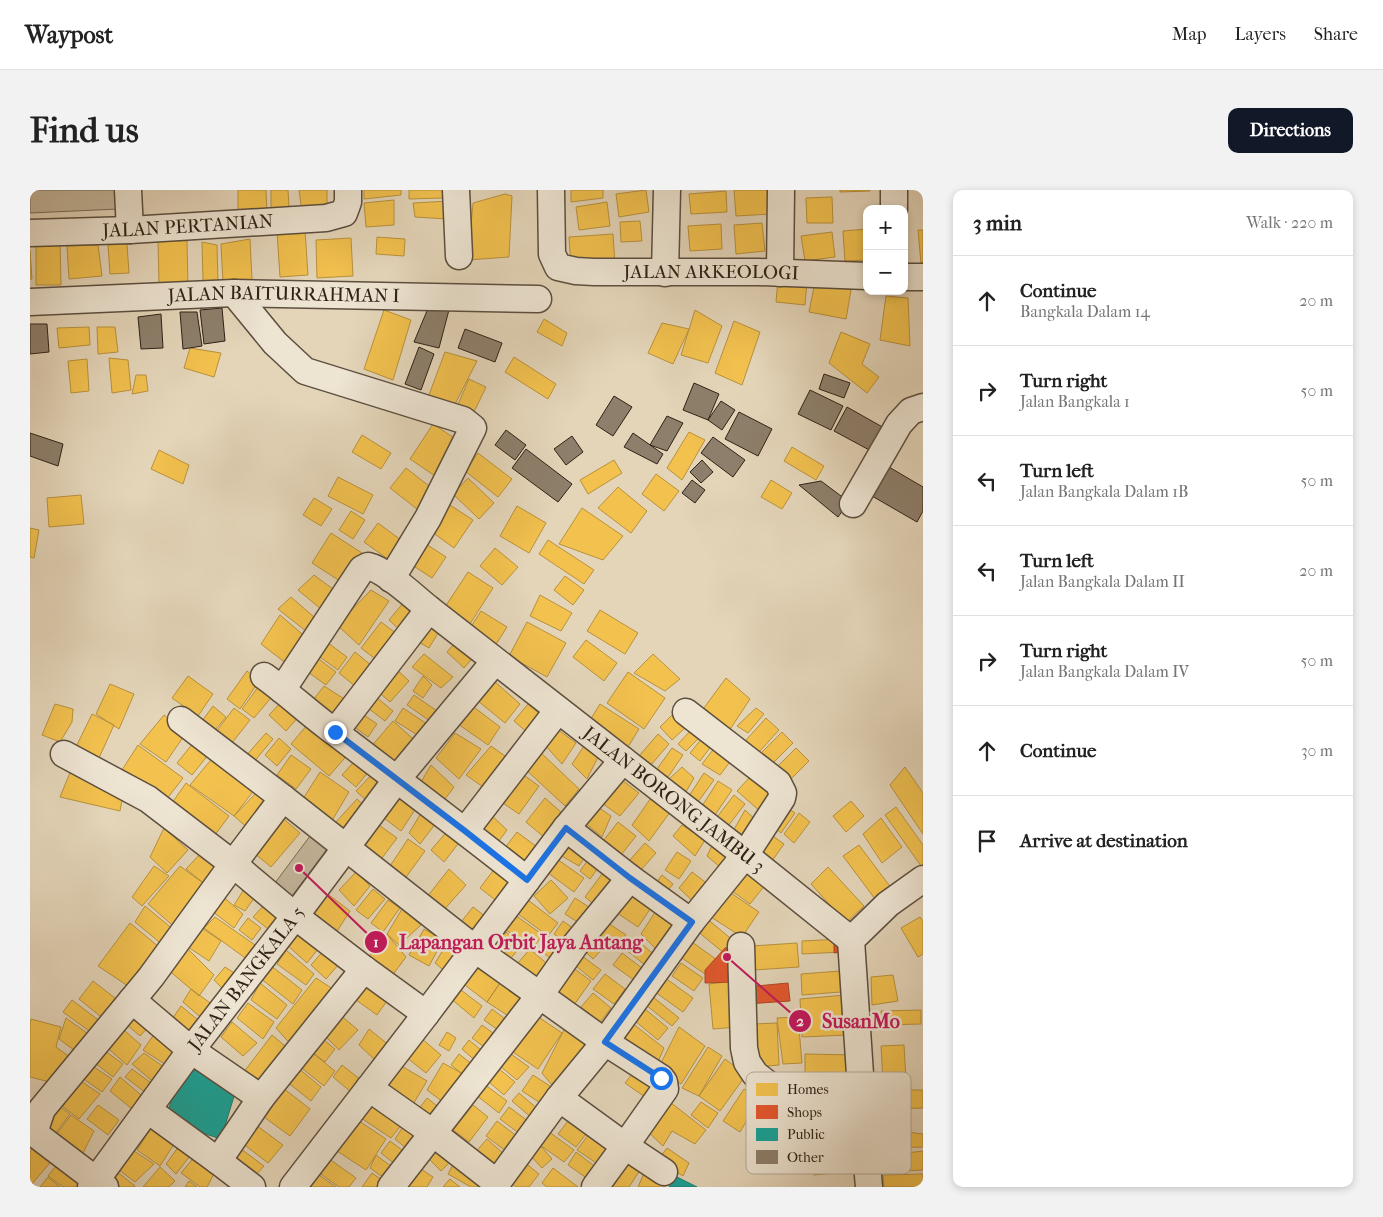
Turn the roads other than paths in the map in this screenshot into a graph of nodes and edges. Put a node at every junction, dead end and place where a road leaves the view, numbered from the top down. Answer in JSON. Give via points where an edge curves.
{"nodes":[{"id":1,"x":128,"y":190,"type":"edge"},
{"id":2,"x":456,"y":190,"type":"edge"},
{"id":3,"x":551,"y":190,"type":"edge"},
{"id":4,"x":667,"y":190,"type":"edge"},
{"id":5,"x":782,"y":190,"type":"edge"},
{"id":6,"x":894,"y":190,"type":"edge"},
{"id":7,"x":346,"y":202,"type":"edge"},
{"id":8,"x":894,"y":205,"type":"edge"},
{"id":9,"x":130,"y":230,"type":"junction"},
{"id":10,"x":30,"y":234,"type":"edge"},
{"id":11,"x":459,"y":256,"type":"dead end"},
{"id":12,"x":666,"y":273,"type":"junction"},
{"id":13,"x":780,"y":273,"type":"junction"},
{"id":14,"x":863,"y":276,"type":"edge"},
{"id":15,"x":923,"y":276,"type":"edge"},
{"id":16,"x":908,"y":277,"type":"edge"},
{"id":17,"x":234,"y":292,"type":"junction"},
{"id":18,"x":538,"y":299,"type":"dead end"},
{"id":19,"x":30,"y":302,"type":"edge"},
{"id":20,"x":923,"y":407,"type":"edge"},
{"id":21,"x":853,"y":504,"type":"dead end"},
{"id":22,"x":391,"y":579,"type":"junction"},
{"id":23,"x":429,"y":609,"type":"junction"},
{"id":24,"x":495,"y":661,"type":"junction"},
{"id":25,"x":558,"y":710,"type":"junction"},
{"id":26,"x":686,"y":712,"type":"dead end"},
{"id":27,"x":182,"y":720,"type":"dead end"},
{"id":28,"x":335,"y":732,"type":"junction"},
{"id":29,"x":64,"y":754,"type":"dead end"},
{"id":30,"x":623,"y":760,"type":"junction"},
{"id":31,"x":397,"y":779,"type":"junction"},
{"id":32,"x":283,"y":798,"type":"junction"},
{"id":33,"x":566,"y":828,"type":"junction"},
{"id":34,"x":465,"y":831,"type":"junction"},
{"id":35,"x":346,"y":848,"type":"junction"},
{"id":36,"x":745,"y":855,"type":"junction"},
{"id":37,"x":232,"y":864,"type":"junction"},
{"id":38,"x":630,"y":878,"type":"junction"},
{"id":39,"x":923,"y":879,"type":"edge"},
{"id":40,"x":527,"y":880,"type":"junction"},
{"id":41,"x":295,"y":916,"type":"junction"},
{"id":42,"x":692,"y":922,"type":"junction"},
{"id":43,"x":851,"y":940,"type":"junction"},
{"id":44,"x":741,"y":946,"type":"dead end"},
{"id":45,"x":475,"y":949,"type":"junction"},
{"id":46,"x":364,"y":969,"type":"junction"},
{"id":47,"x":540,"y":995,"type":"junction"},
{"id":48,"x":132,"y":1000,"type":"junction"},
{"id":49,"x":426,"y":1014,"type":"junction"},
{"id":50,"x":605,"y":1042,"type":"junction"},
{"id":51,"x":190,"y":1050,"type":"junction"},
{"id":52,"x":754,"y":1072,"type":"edge"},
{"id":53,"x":860,"y":1072,"type":"edge"},
{"id":54,"x":368,"y":1088,"type":"junction"},
{"id":55,"x":261,"y":1098,"type":"junction"},
{"id":56,"x":559,"y":1098,"type":"junction"},
{"id":57,"x":148,"y":1110,"type":"junction"},
{"id":58,"x":34,"y":1122,"type":"edge"},
{"id":59,"x":433,"y":1133,"type":"junction"},
{"id":60,"x":625,"y":1146,"type":"junction"},
{"id":61,"x":218,"y":1161,"type":"junction"},
{"id":62,"x":664,"y":1172,"type":"dead end"},
{"id":63,"x":868,"y":1174,"type":"edge"},
{"id":64,"x":97,"y":1185,"type":"edge"},
{"id":65,"x":496,"y":1185,"type":"edge"},
{"id":66,"x":252,"y":1187,"type":"edge"},
{"id":67,"x":293,"y":1187,"type":"edge"},
{"id":68,"x":391,"y":1187,"type":"edge"},
{"id":69,"x":595,"y":1187,"type":"edge"},
{"id":70,"x":869,"y":1187,"type":"edge"}],
"edges":[{"from":1,"to":9,"type":"street"},
{"from":2,"to":11,"type":"street"},
{"from":3,"to":12,"type":"street","name":"JALAN ARKEOLOGI","via":[[552,254],[558,267],[594,272]]},
{"from":4,"to":12,"type":"street"},
{"from":5,"to":13,"type":"street"},
{"from":6,"to":8,"type":"street"},
{"from":7,"to":9,"type":"street","name":"JALAN PERTANIAN","via":[[326,218]]},
{"from":9,"to":10,"type":"street","name":"JALAN PERTANIAN"},
{"from":12,"to":13,"type":"street","name":"JALAN ARKEOLOGI"},
{"from":13,"to":14,"type":"street","name":"JALAN ARKEOLOGI"},
{"from":15,"to":16,"type":"street"},
{"from":17,"to":18,"type":"street","name":"JALAN BAITURRAHMAN I"},
{"from":17,"to":19,"type":"street","name":"JALAN BAITURRAHMAN I"},
{"from":17,"to":22,"type":"street","via":[[304,371],[463,420],[474,428],[428,518]]},
{"from":20,"to":21,"type":"street","via":[[911,411],[899,424]]},
{"from":22,"to":23,"type":"street","name":"JALAN BORONG JAMBU 3"},
{"from":22,"to":28,"type":"street","name":"JALAN BORONG JAMBU 3","via":[[374,567],[362,569],[273,683]]},
{"from":23,"to":24,"type":"street","name":"JALAN BORONG JAMBU 3"},
{"from":23,"to":28,"type":"street"},
{"from":24,"to":25,"type":"street","name":"JALAN BORONG JAMBU 3"},
{"from":24,"to":31,"type":"street","name":"JALAN BANGKALA 5"},
{"from":25,"to":30,"type":"street","name":"JALAN BORONG JAMBU 3"},
{"from":25,"to":34,"type":"street"},
{"from":26,"to":36,"type":"street","via":[[782,788],[782,798]]},
{"from":27,"to":32,"type":"street"},
{"from":28,"to":31,"type":"street"},
{"from":29,"to":37,"type":"street","via":[[148,799]]},
{"from":30,"to":33,"type":"street"},
{"from":30,"to":36,"type":"street","name":"JALAN BORONG JAMBU 3"},
{"from":31,"to":34,"type":"street"},
{"from":31,"to":35,"type":"street","name":"JALAN BANGKALA 5"},
{"from":32,"to":35,"type":"street"},
{"from":32,"to":37,"type":"street"},
{"from":33,"to":38,"type":"street"},
{"from":33,"to":40,"type":"street"},
{"from":34,"to":40,"type":"street"},
{"from":35,"to":41,"type":"street","name":"JALAN BANGKALA 5"},
{"from":35,"to":45,"type":"street"},
{"from":36,"to":42,"type":"street"},
{"from":36,"to":43,"type":"street","name":"JALAN BORONG JAMBU 3"},
{"from":37,"to":41,"type":"street"},
{"from":37,"to":48,"type":"street"},
{"from":38,"to":42,"type":"street"},
{"from":38,"to":47,"type":"street","via":[[574,945]]},
{"from":39,"to":43,"type":"street","via":[[888,904]]},
{"from":40,"to":45,"type":"street"},
{"from":41,"to":46,"type":"street"},
{"from":41,"to":51,"type":"street","name":"JALAN BANGKALA 5"},
{"from":42,"to":50,"type":"street"},
{"from":43,"to":53,"type":"street"},
{"from":44,"to":52,"type":"street","via":[[744,1048]]},
{"from":45,"to":47,"type":"street"},
{"from":45,"to":49,"type":"street"},
{"from":46,"to":49,"type":"street"},
{"from":46,"to":55,"type":"street"},
{"from":47,"to":50,"type":"street"},
{"from":47,"to":59,"type":"street"},
{"from":48,"to":51,"type":"street"},
{"from":48,"to":58,"type":"street"},
{"from":49,"to":54,"type":"street"},
{"from":50,"to":56,"type":"street"},
{"from":50,"to":60,"type":"street","via":[[664,1082],[664,1088]]},
{"from":51,"to":55,"type":"street"},
{"from":51,"to":57,"type":"street","name":"JALAN BANGKALA 5"},
{"from":54,"to":59,"type":"street"},
{"from":54,"to":67,"type":"street"},
{"from":55,"to":61,"type":"street"},
{"from":56,"to":60,"type":"street"},
{"from":56,"to":65,"type":"street"},
{"from":57,"to":61,"type":"street"},
{"from":57,"to":64,"type":"street","name":"JALAN BANGKALA 5"},
{"from":58,"to":64,"type":"street"},
{"from":59,"to":65,"type":"street"},
{"from":59,"to":68,"type":"street"},
{"from":60,"to":62,"type":"street"},
{"from":60,"to":69,"type":"street"},
{"from":61,"to":66,"type":"street"},
{"from":63,"to":70,"type":"street"}]}
